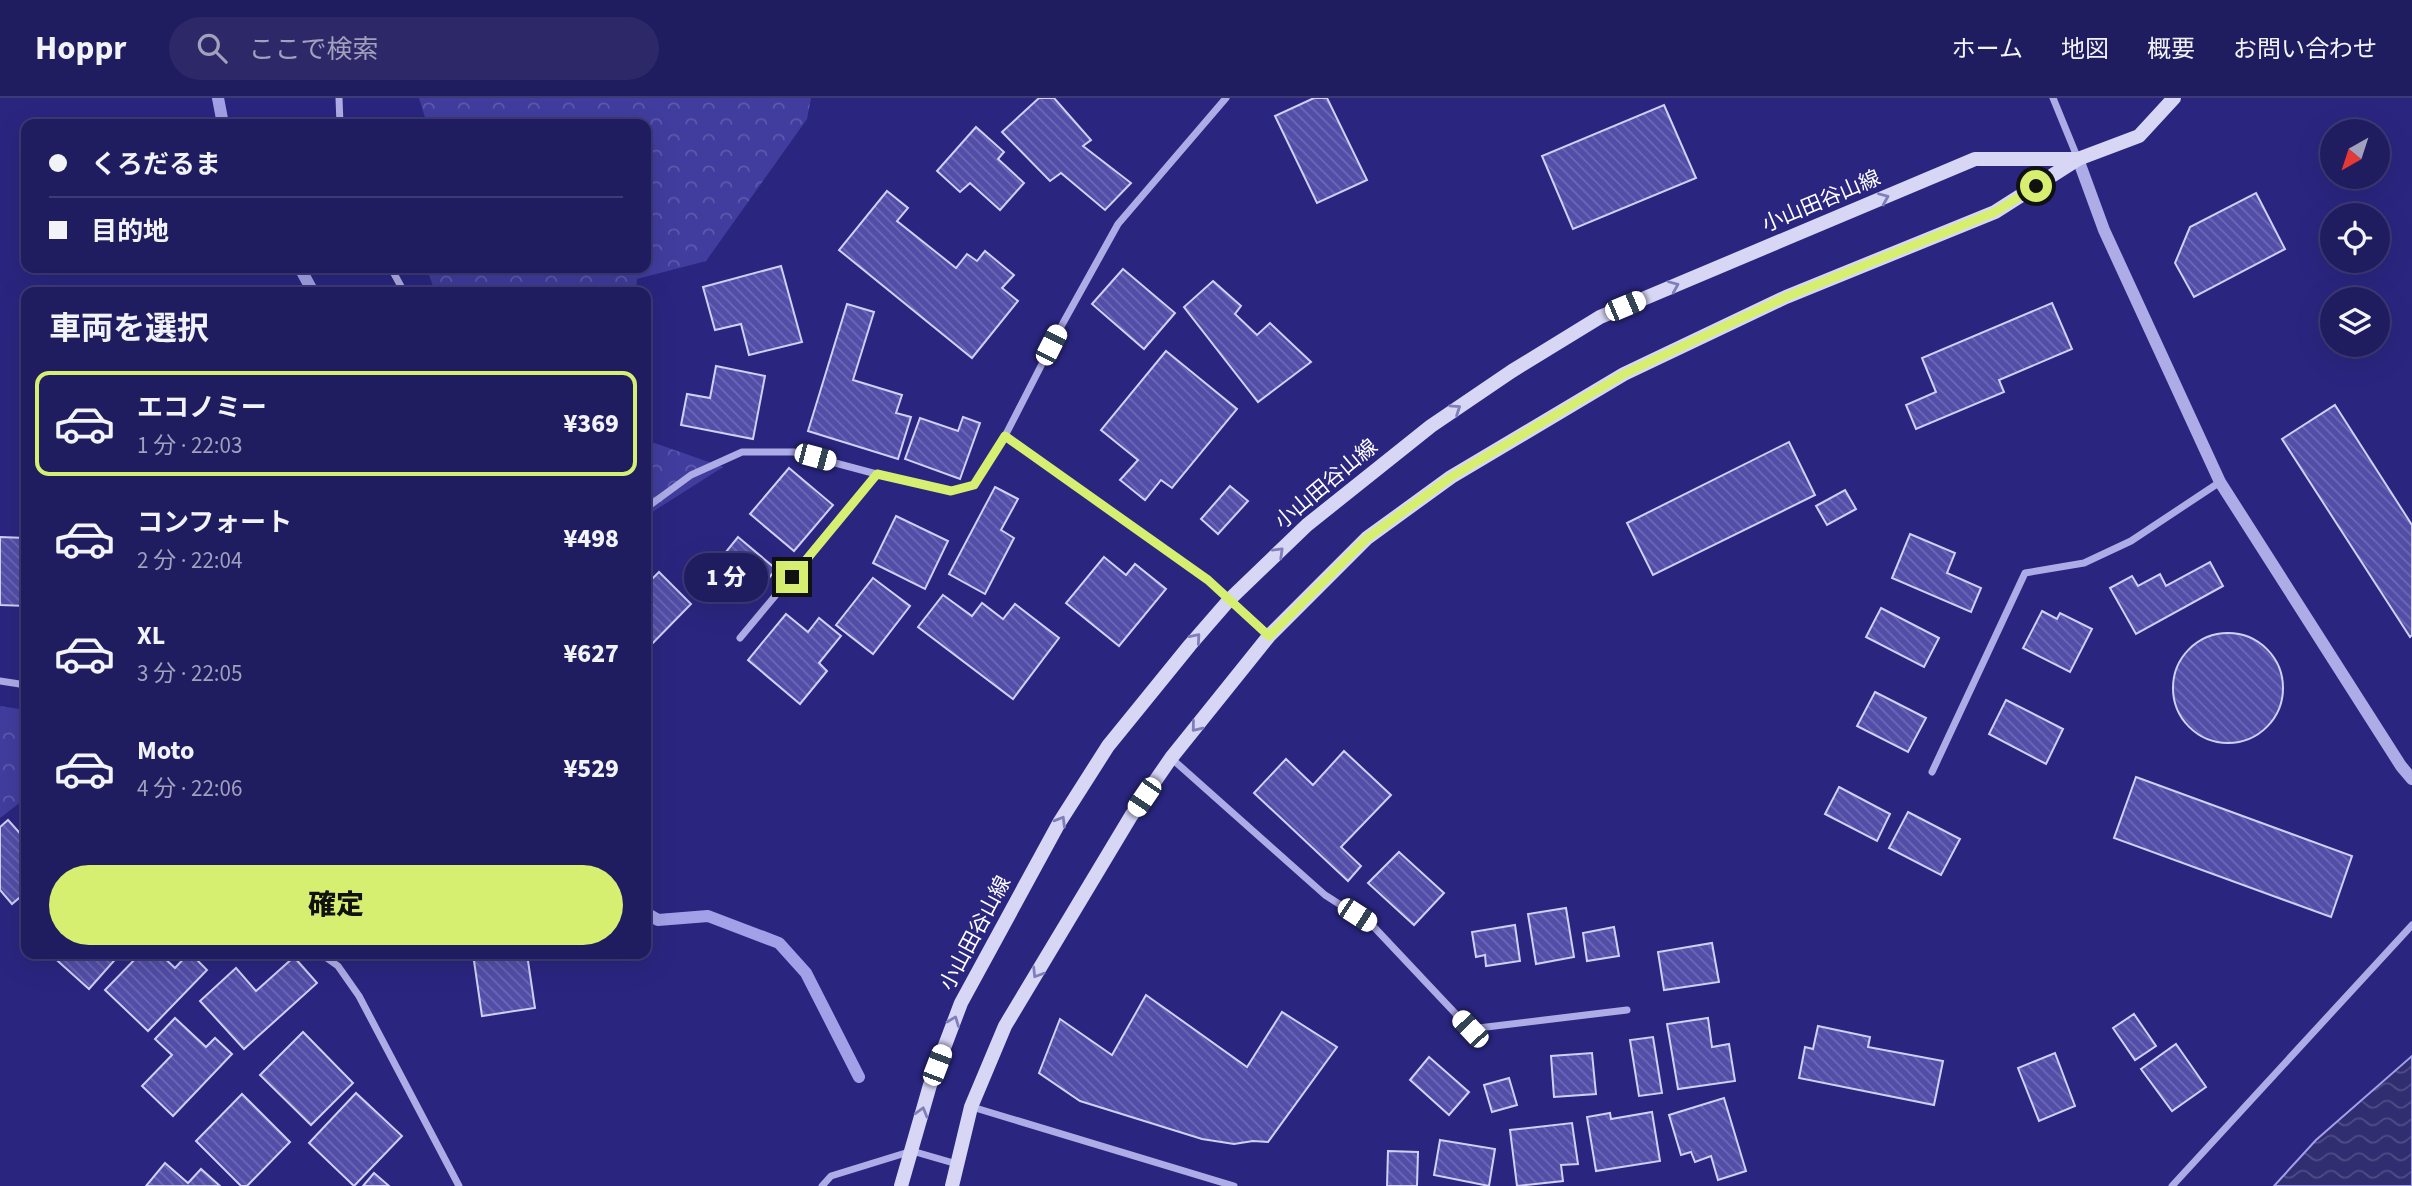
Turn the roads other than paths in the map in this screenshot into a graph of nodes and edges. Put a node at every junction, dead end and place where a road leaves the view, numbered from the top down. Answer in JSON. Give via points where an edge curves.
{"nodes":[{"id":1,"x":339,"y":98,"type":"edge"},
{"id":2,"x":1226,"y":98,"type":"edge"},
{"id":3,"x":2053,"y":98,"type":"edge"},
{"id":4,"x":2174,"y":98,"type":"edge"},
{"id":5,"x":340,"y":119,"type":"edge"},
{"id":6,"x":2078,"y":159,"type":"junction"},
{"id":7,"x":1005,"y":436,"type":"junction"},
{"id":8,"x":877,"y":474,"type":"junction"},
{"id":9,"x":2220,"y":482,"type":"junction"},
{"id":10,"x":651,"y":504,"type":"edge"},
{"id":11,"x":1230,"y":599,"type":"junction"},
{"id":12,"x":1269,"y":636,"type":"junction"},
{"id":13,"x":740,"y":638,"type":"dead end"},
{"id":14,"x":0,"y":681,"type":"edge"},
{"id":15,"x":21,"y":684,"type":"edge"},
{"id":16,"x":1171,"y":758,"type":"junction"},
{"id":17,"x":1932,"y":772,"type":"dead end"},
{"id":18,"x":2412,"y":779,"type":"edge"},
{"id":19,"x":2412,"y":925,"type":"edge"},
{"id":20,"x":328,"y":959,"type":"edge"},
{"id":21,"x":1627,"y":1010,"type":"dead end"},
{"id":22,"x":971,"y":1107,"type":"junction"},
{"id":23,"x":912,"y":1150,"type":"junction"},
{"id":24,"x":957,"y":1164,"type":"junction"},
{"id":25,"x":459,"y":1186,"type":"edge"},
{"id":26,"x":822,"y":1186,"type":"edge"},
{"id":27,"x":901,"y":1186,"type":"edge"},
{"id":28,"x":953,"y":1186,"type":"edge"},
{"id":29,"x":1234,"y":1186,"type":"edge"},
{"id":30,"x":2172,"y":1186,"type":"edge"}],
"edges":[{"from":1,"to":5,"type":"street"},
{"from":2,"to":7,"type":"street","via":[[1118,224]]},
{"from":3,"to":6,"type":"street"},
{"from":4,"to":6,"type":"main road","name":"小山田谷山線","via":[[2139,136]]},
{"from":6,"to":9,"type":"street","via":[[2104,230]]},
{"from":11,"to":6,"type":"main road","name":"小山田谷山線","one_way":true,"via":[[1307,525],[1398,450],[1600,317],[1975,159]]},
{"from":6,"to":12,"type":"main road","name":"小山田谷山線","via":[[1995,212],[1786,297],[1624,374],[1451,477],[1367,538]]},
{"from":7,"to":8,"type":"street","via":[[974,485],[951,491]]},
{"from":7,"to":11,"type":"street"},
{"from":8,"to":10,"type":"street","via":[[794,452],[742,452],[691,475]]},
{"from":8,"to":13,"type":"street"},
{"from":9,"to":17,"type":"street","via":[[2108,552],[2084,562],[2025,573]]},
{"from":9,"to":18,"type":"street"},
{"from":11,"to":12,"type":"street"},
{"from":23,"to":11,"type":"main road","name":"小山田谷山線","one_way":true,"via":[[961,1003],[1059,823],[1108,746]]},
{"from":12,"to":16,"type":"main road","name":"小山田谷山線","one_way":true},
{"from":14,"to":15,"type":"street"},
{"from":16,"to":21,"type":"street","via":[[1325,895],[1372,925],[1470,1029]]},
{"from":16,"to":22,"type":"main road","name":"小山田谷山線","one_way":true,"via":[[1005,1026]]},
{"from":19,"to":30,"type":"street"},
{"from":20,"to":25,"type":"street","via":[[359,996]]},
{"from":22,"to":24,"type":"main road","name":"小山田谷山線"},
{"from":22,"to":29,"type":"street"},
{"from":23,"to":24,"type":"street"},
{"from":23,"to":26,"type":"street","via":[[831,1176]]},
{"from":23,"to":27,"type":"main road","name":"小山田谷山線"},
{"from":24,"to":28,"type":"main road","name":"小山田谷山線"}]}
